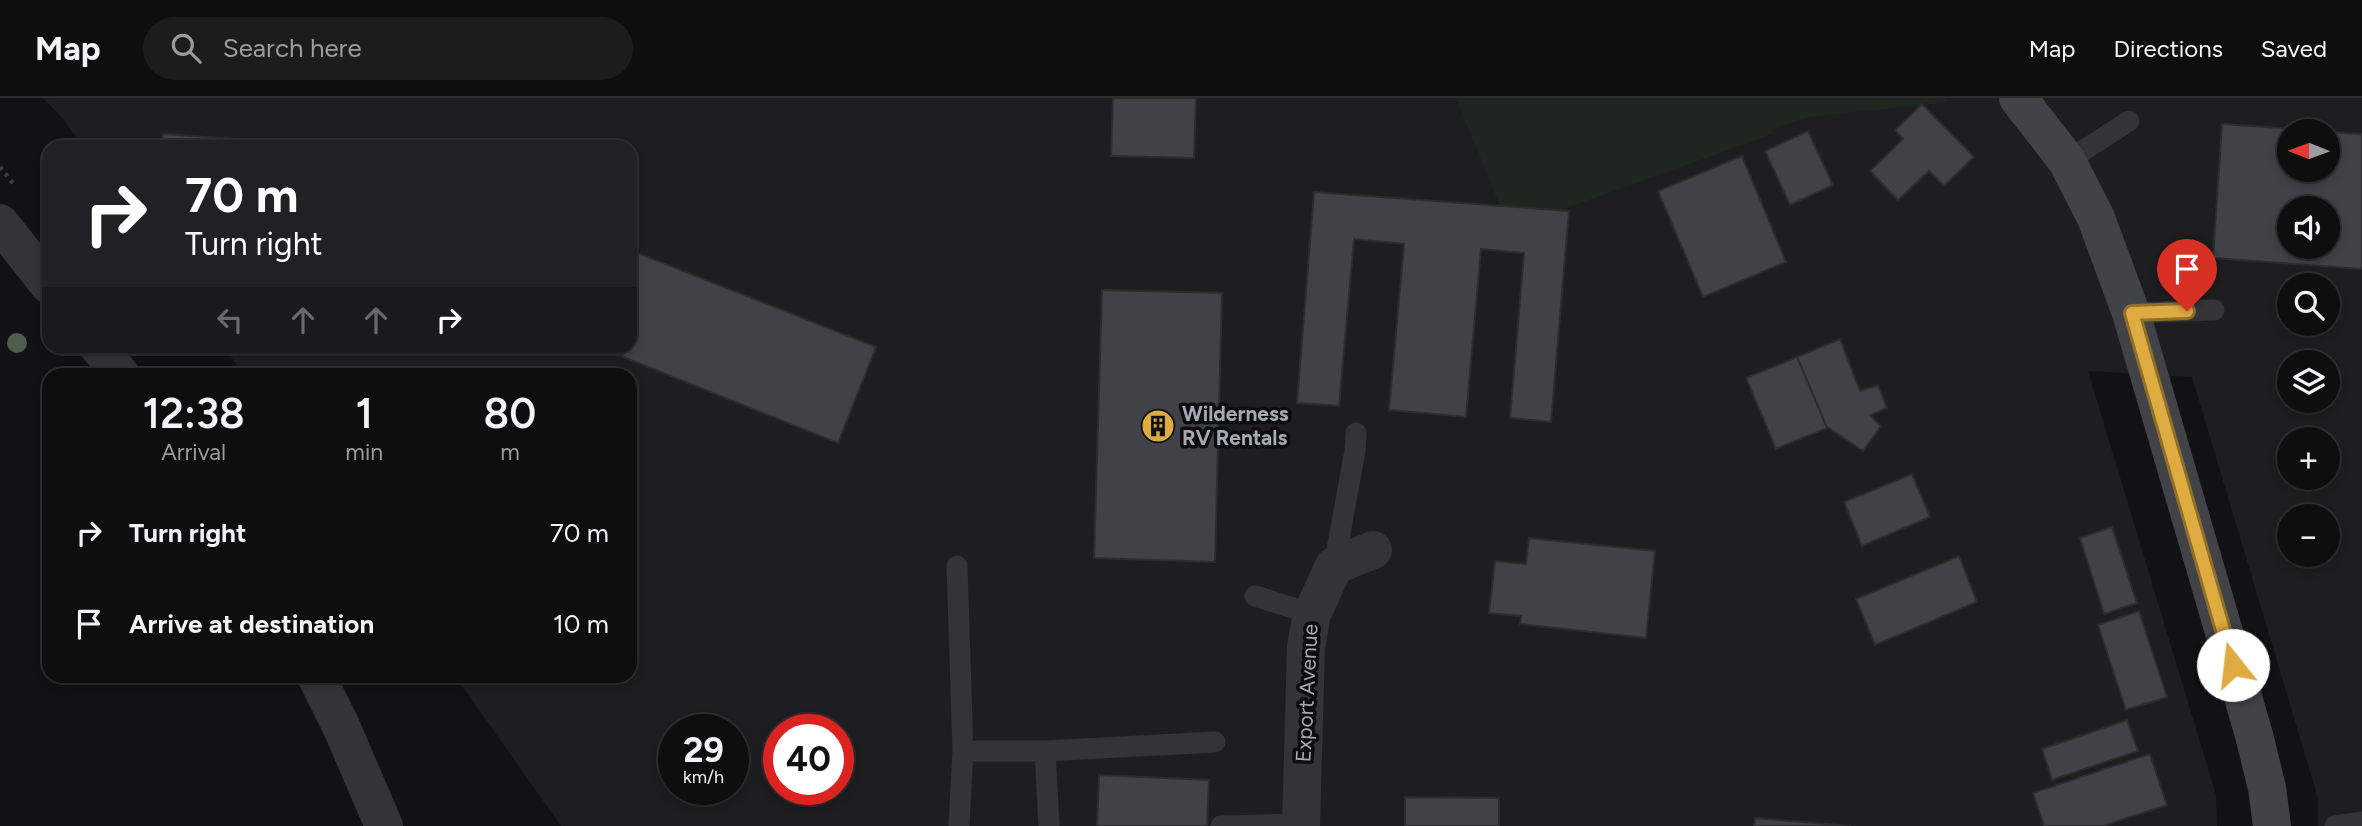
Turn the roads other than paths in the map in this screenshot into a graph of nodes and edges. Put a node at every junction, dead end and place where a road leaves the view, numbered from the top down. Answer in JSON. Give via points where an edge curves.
{"nodes":[{"id":1,"x":2018,"y":98,"type":"edge"},
{"id":2,"x":2129,"y":121,"type":"dead end"},
{"id":3,"x":2067,"y":161,"type":"junction"},
{"id":4,"x":0,"y":223,"type":"edge"},
{"id":5,"x":42,"y":276,"type":"edge"},
{"id":6,"x":2214,"y":310,"type":"dead end"},
{"id":7,"x":2132,"y":313,"type":"junction"},
{"id":8,"x":104,"y":354,"type":"edge"},
{"id":9,"x":115,"y":368,"type":"edge"},
{"id":10,"x":1356,"y":433,"type":"dead end"},
{"id":11,"x":1373,"y":550,"type":"dead end"},
{"id":12,"x":957,"y":566,"type":"dead end"},
{"id":13,"x":1334,"y":566,"type":"junction"},
{"id":14,"x":1255,"y":596,"type":"dead end"},
{"id":15,"x":1312,"y":614,"type":"junction"},
{"id":16,"x":320,"y":683,"type":"edge"},
{"id":17,"x":1215,"y":742,"type":"dead end"},
{"id":18,"x":962,"y":751,"type":"junction"},
{"id":19,"x":1045,"y":751,"type":"junction"},
{"id":20,"x":2362,"y":821,"type":"edge"},
{"id":21,"x":1301,"y":825,"type":"edge"},
{"id":22,"x":384,"y":826,"type":"edge"},
{"id":23,"x":958,"y":826,"type":"edge"},
{"id":24,"x":1049,"y":826,"type":"edge"},
{"id":25,"x":1221,"y":826,"type":"edge"},
{"id":26,"x":2272,"y":826,"type":"edge"},
{"id":27,"x":2335,"y":826,"type":"edge"}],
"edges":[{"from":1,"to":3,"type":"street"},
{"from":2,"to":3,"type":"lane"},
{"from":3,"to":7,"type":"street","via":[[2096,218]]},
{"from":4,"to":5,"type":"street"},
{"from":6,"to":7,"type":"lane"},
{"from":7,"to":26,"type":"street","via":[[2255,735]]},
{"from":8,"to":9,"type":"street"},
{"from":10,"to":13,"type":"lane"},
{"from":11,"to":13,"type":"street"},
{"from":12,"to":18,"type":"lane"},
{"from":13,"to":15,"type":"street","name":"Export Avenue"},
{"from":14,"to":15,"type":"lane"},
{"from":15,"to":21,"type":"street","name":"Export Avenue","via":[[1306,647]]},
{"from":16,"to":22,"type":"street"},
{"from":17,"to":19,"type":"lane"},
{"from":18,"to":19,"type":"lane"},
{"from":18,"to":23,"type":"lane"},
{"from":19,"to":24,"type":"lane"},
{"from":20,"to":27,"type":"lane"},
{"from":21,"to":25,"type":"lane"}]}
